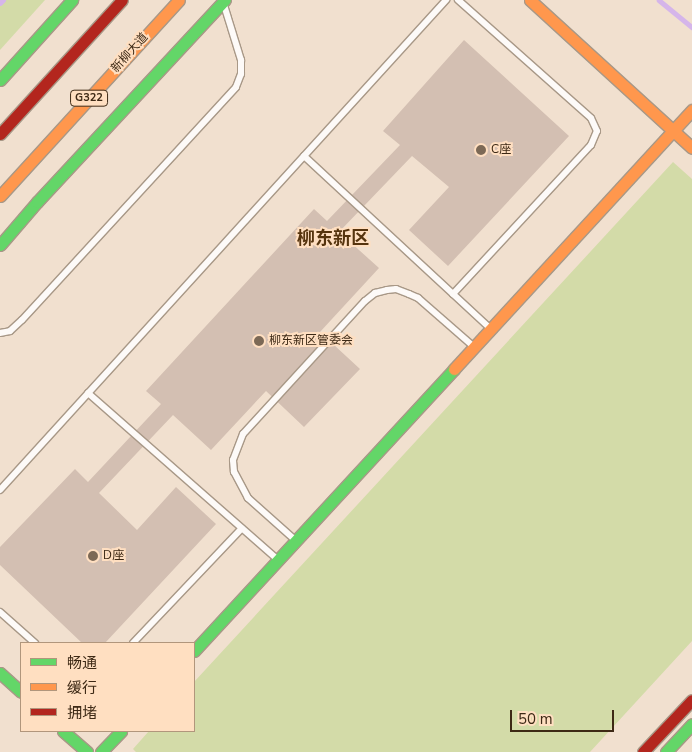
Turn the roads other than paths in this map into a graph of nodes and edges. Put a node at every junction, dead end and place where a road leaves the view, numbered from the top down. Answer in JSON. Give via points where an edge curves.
{"nodes":[{"id":1,"x":72,"y":0,"type":"edge"},
{"id":2,"x":122,"y":0,"type":"edge"},
{"id":3,"x":179,"y":0,"type":"edge"},
{"id":4,"x":446,"y":0,"type":"edge"},
{"id":5,"x":458,"y":0,"type":"edge"},
{"id":6,"x":530,"y":0,"type":"edge"},
{"id":7,"x":224,"y":1,"type":"edge"},
{"id":8,"x":0,"y":80,"type":"edge"},
{"id":9,"x":692,"y":110,"type":"edge"},
{"id":10,"x":673,"y":131,"type":"junction"},
{"id":11,"x":0,"y":134,"type":"edge"},
{"id":12,"x":692,"y":148,"type":"edge"},
{"id":13,"x":304,"y":156,"type":"junction"},
{"id":14,"x":0,"y":196,"type":"edge"},
{"id":15,"x":0,"y":245,"type":"edge"},
{"id":16,"x":453,"y":294,"type":"junction"},
{"id":17,"x":491,"y":329,"type":"junction"},
{"id":18,"x":0,"y":333,"type":"edge"},
{"id":19,"x":474,"y":347,"type":"junction"},
{"id":20,"x":88,"y":393,"type":"junction"},
{"id":21,"x":0,"y":490,"type":"edge"},
{"id":22,"x":242,"y":528,"type":"junction"},
{"id":23,"x":296,"y":541,"type":"junction"},
{"id":24,"x":278,"y":560,"type":"junction"},
{"id":25,"x":0,"y":612,"type":"edge"},
{"id":26,"x":34,"y":642,"type":"edge"},
{"id":27,"x":134,"y":642,"type":"edge"},
{"id":28,"x":195,"y":650,"type":"edge"},
{"id":29,"x":0,"y":673,"type":"edge"},
{"id":30,"x":20,"y":691,"type":"edge"},
{"id":31,"x":692,"y":700,"type":"edge"},
{"id":32,"x":692,"y":724,"type":"edge"},
{"id":33,"x":65,"y":732,"type":"edge"},
{"id":34,"x":120,"y":732,"type":"edge"},
{"id":35,"x":87,"y":752,"type":"edge"},
{"id":36,"x":101,"y":752,"type":"edge"},
{"id":37,"x":643,"y":752,"type":"edge"},
{"id":38,"x":666,"y":752,"type":"edge"}],
"edges":[{"from":1,"to":8,"type":"main road"},
{"from":2,"to":11,"type":"main road"},
{"from":3,"to":14,"type":"main road","name":"新柳大道","number":"G322"},
{"from":4,"to":13,"type":"lane"},
{"from":5,"to":16,"type":"lane","via":[[591,118],[597,131],[591,145]]},
{"from":6,"to":10,"type":"main road"},
{"from":7,"to":15,"type":"main road"},
{"from":7,"to":18,"type":"lane","via":[[242,60],[236,87],[22,320],[10,331]]},
{"from":9,"to":10,"type":"main road"},
{"from":10,"to":12,"type":"main road"},
{"from":10,"to":17,"type":"main road"},
{"from":13,"to":16,"type":"lane"},
{"from":13,"to":20,"type":"lane"},
{"from":16,"to":17,"type":"lane"},
{"from":17,"to":19,"type":"main road"},
{"from":19,"to":23,"type":"main road"},
{"from":19,"to":23,"type":"lane","via":[[418,298],[396,289],[375,293],[275,399],[244,434],[233,460],[234,472],[248,498]]},
{"from":20,"to":21,"type":"lane"},
{"from":20,"to":22,"type":"lane"},
{"from":22,"to":24,"type":"lane"},
{"from":22,"to":27,"type":"lane"},
{"from":23,"to":24,"type":"main road"},
{"from":24,"to":28,"type":"main road"},
{"from":25,"to":26,"type":"lane"},
{"from":29,"to":30,"type":"main road"},
{"from":31,"to":37,"type":"main road"},
{"from":32,"to":38,"type":"main road"},
{"from":33,"to":35,"type":"main road"},
{"from":34,"to":36,"type":"main road"}]}
